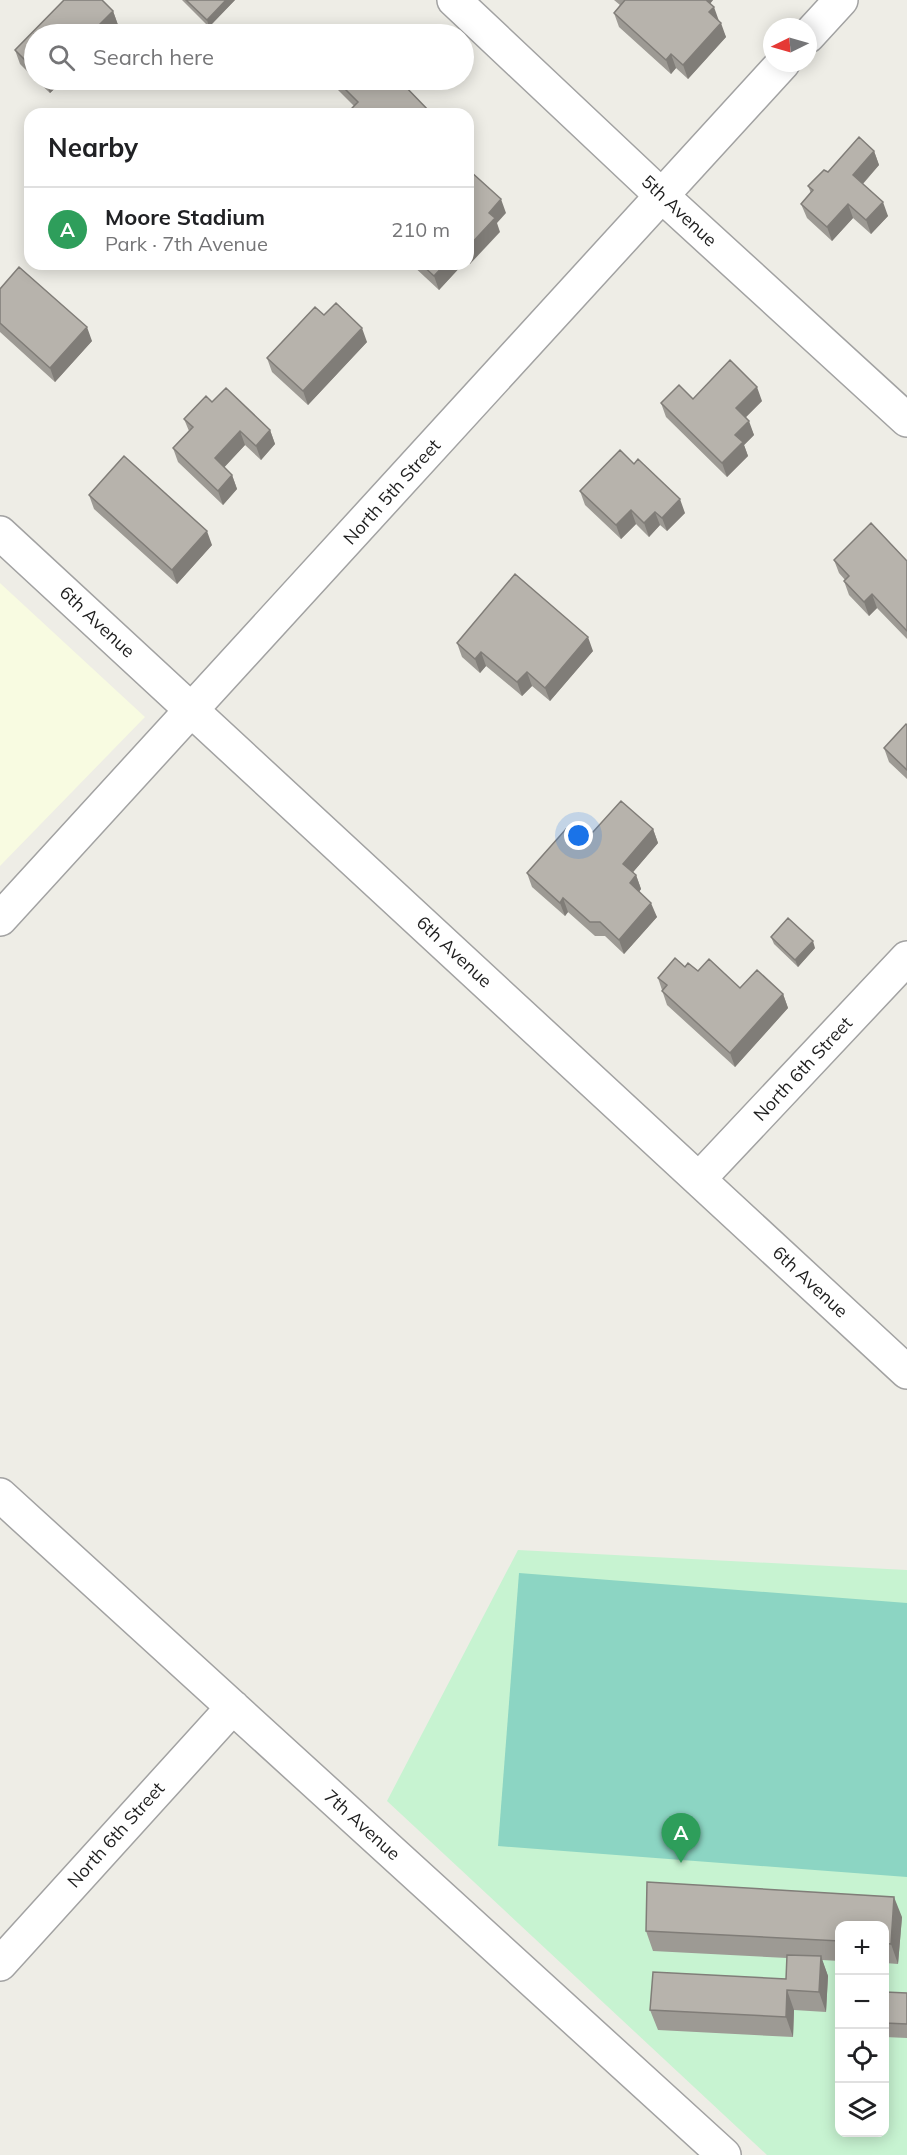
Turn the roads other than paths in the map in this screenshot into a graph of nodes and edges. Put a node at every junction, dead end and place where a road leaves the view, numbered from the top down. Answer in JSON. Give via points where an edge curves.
{"nodes":[{"id":1,"x":454,"y":0,"type":"edge"},
{"id":2,"x":841,"y":0,"type":"edge"},
{"id":3,"x":817,"y":26,"type":"edge"},
{"id":4,"x":775,"y":72,"type":"edge"},
{"id":5,"x":661,"y":195,"type":"junction"},
{"id":6,"x":907,"y":420,"type":"edge"},
{"id":7,"x":0,"y":533,"type":"edge"},
{"id":8,"x":193,"y":711,"type":"junction"},
{"id":9,"x":0,"y":919,"type":"edge"},
{"id":10,"x":907,"y":958,"type":"edge"},
{"id":11,"x":699,"y":1179,"type":"junction"},
{"id":12,"x":907,"y":1372,"type":"edge"},
{"id":13,"x":0,"y":1495,"type":"edge"},
{"id":14,"x":233,"y":1707,"type":"junction"},
{"id":15,"x":0,"y":1964,"type":"edge"},
{"id":16,"x":724,"y":2155,"type":"edge"}],
"edges":[{"from":1,"to":5,"type":"street","name":"5th Avenue"},
{"from":2,"to":3,"type":"street"},
{"from":4,"to":5,"type":"street","name":"North 5th Street"},
{"from":5,"to":6,"type":"street","name":"5th Avenue"},
{"from":5,"to":8,"type":"street","name":"North 5th Street"},
{"from":7,"to":8,"type":"street","name":"6th Avenue"},
{"from":8,"to":9,"type":"street","name":"North 5th Street"},
{"from":8,"to":11,"type":"street","name":"6th Avenue"},
{"from":10,"to":11,"type":"street","name":"North 6th Street"},
{"from":11,"to":12,"type":"street","name":"6th Avenue"},
{"from":13,"to":14,"type":"street","name":"7th Avenue"},
{"from":14,"to":15,"type":"street","name":"North 6th Street"},
{"from":14,"to":16,"type":"street","name":"7th Avenue"}]}
